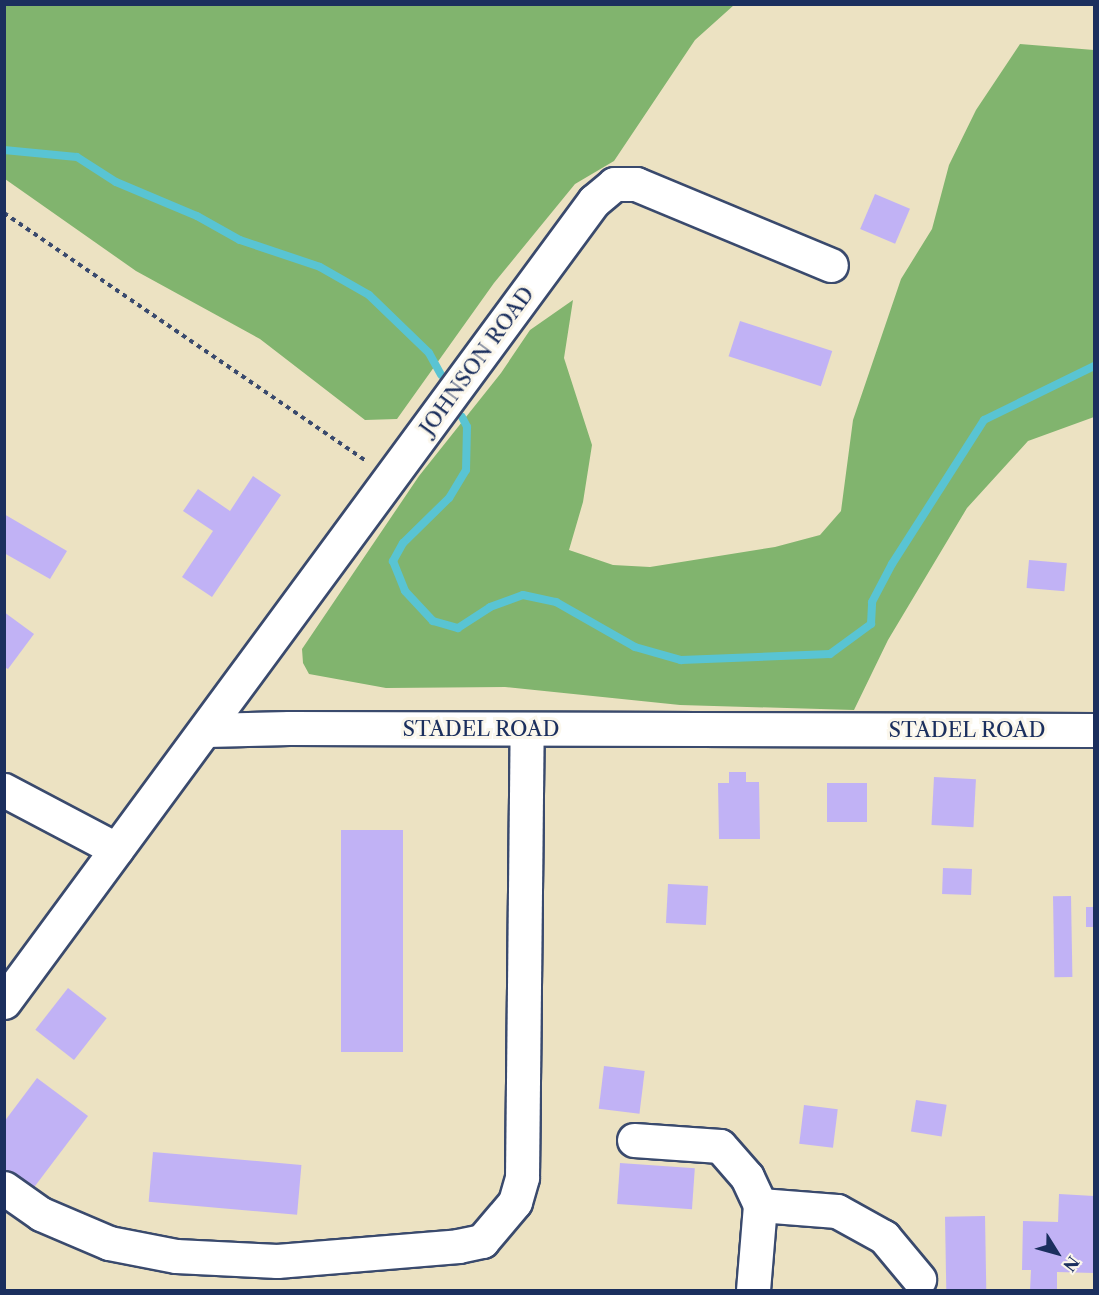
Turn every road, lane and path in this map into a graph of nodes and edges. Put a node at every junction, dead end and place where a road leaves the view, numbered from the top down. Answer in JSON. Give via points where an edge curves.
{"nodes":[{"id":1,"x":4,"y":213,"type":"edge"},
{"id":2,"x":831,"y":265,"type":"dead end"},
{"id":3,"x":391,"y":478,"type":"junction"},
{"id":4,"x":206,"y":730,"type":"junction"},
{"id":5,"x":527,"y":730,"type":"junction"},
{"id":6,"x":1095,"y":730,"type":"edge"},
{"id":7,"x":4,"y":790,"type":"edge"},
{"id":8,"x":116,"y":849,"type":"junction"},
{"id":9,"x":4,"y":1002,"type":"edge"},
{"id":10,"x":634,"y":1140,"type":"dead end"},
{"id":11,"x":4,"y":1188,"type":"edge"},
{"id":12,"x":760,"y":1205,"type":"junction"},
{"id":13,"x":919,"y":1279,"type":"dead end"},
{"id":14,"x":753,"y":1290,"type":"edge"}],
"edges":[{"from":1,"to":3,"type":"path"},
{"from":2,"to":3,"type":"street","name":"JOHNSON ROAD","via":[[636,184],[614,184],[594,201]]},
{"from":3,"to":4,"type":"street","name":"JOHNSON ROAD"},
{"from":4,"to":5,"type":"street","name":"STADEL ROAD"},
{"from":4,"to":8,"type":"street"},
{"from":5,"to":6,"type":"street","name":"STADEL ROAD"},
{"from":5,"to":11,"type":"street","via":[[522,1177],[515,1202],[482,1241],[277,1261],[176,1256],[109,1243],[41,1215]]},
{"from":7,"to":8,"type":"street"},
{"from":8,"to":9,"type":"street"},
{"from":10,"to":12,"type":"street","via":[[720,1146],[747,1177]]},
{"from":12,"to":13,"type":"street","via":[[837,1211],[884,1237]]},
{"from":12,"to":14,"type":"street"}]}
